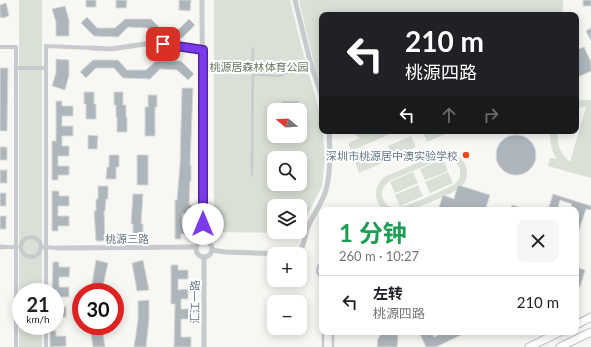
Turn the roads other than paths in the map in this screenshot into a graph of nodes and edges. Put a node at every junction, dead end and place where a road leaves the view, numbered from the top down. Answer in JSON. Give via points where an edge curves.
{"nodes":[{"id":1,"x":202,"y":0,"type":"edge"},
{"id":2,"x":295,"y":0,"type":"edge"},
{"id":3,"x":0,"y":47,"type":"edge"},
{"id":4,"x":92,"y":48,"type":"joint"},
{"id":5,"x":253,"y":49,"type":"dead end"},
{"id":6,"x":203,"y":50,"type":"junction"},
{"id":7,"x":310,"y":61,"type":"junction"},
{"id":8,"x":16,"y":68,"type":"junction"},
{"id":9,"x":46,"y":68,"type":"junction"},
{"id":10,"x":253,"y":74,"type":"junction"},
{"id":11,"x":319,"y":88,"type":"edge"},
{"id":12,"x":329,"y":134,"type":"edge"},
{"id":13,"x":252,"y":175,"type":"dead end"},
{"id":14,"x":203,"y":240,"type":"junction"},
{"id":15,"x":2,"y":247,"type":"edge"},
{"id":16,"x":16,"y":247,"type":"junction"},
{"id":17,"x":21,"y":247,"type":"junction"},
{"id":18,"x":43,"y":247,"type":"junction"},
{"id":19,"x":196,"y":247,"type":"junction"},
{"id":20,"x":302,"y":247,"type":"edge"},
{"id":21,"x":58,"y":248,"type":"joint"},
{"id":22,"x":212,"y":250,"type":"junction"},
{"id":23,"x":267,"y":253,"type":"edge"},
{"id":24,"x":204,"y":257,"type":"junction"},
{"id":25,"x":319,"y":266,"type":"edge"},
{"id":26,"x":319,"y":277,"type":"edge"},
{"id":27,"x":45,"y":283,"type":"edge"},
{"id":28,"x":591,"y":318,"type":"edge"},
{"id":29,"x":579,"y":324,"type":"edge"},
{"id":30,"x":591,"y":332,"type":"edge"},
{"id":31,"x":46,"y":335,"type":"edge"},
{"id":32,"x":323,"y":335,"type":"edge"},
{"id":33,"x":333,"y":335,"type":"edge"},
{"id":34,"x":554,"y":335,"type":"edge"},
{"id":35,"x":16,"y":347,"type":"edge"},
{"id":36,"x":46,"y":347,"type":"edge"},
{"id":37,"x":204,"y":347,"type":"edge"},
{"id":38,"x":323,"y":347,"type":"edge"},
{"id":39,"x":333,"y":347,"type":"edge"},
{"id":40,"x":529,"y":347,"type":"edge"},
{"id":41,"x":560,"y":347,"type":"edge"}],
"edges":[{"from":1,"to":6,"type":"street"},
{"from":2,"to":7,"type":"street"},
{"from":3,"to":8,"type":"street","via":[[16,47]]},
{"from":4,"to":6,"type":"street","via":[[112,49],[145,44]]},
{"from":4,"to":9,"type":"street","via":[[46,46]]},
{"from":5,"to":10,"type":"lane"},
{"from":6,"to":14,"type":"street"},
{"from":7,"to":10,"type":"lane","via":[[282,75]]},
{"from":7,"to":11,"type":"street"},
{"from":8,"to":9,"type":"street"},
{"from":8,"to":16,"type":"street"},
{"from":9,"to":18,"type":"street"},
{"from":10,"to":13,"type":"lane"},
{"from":12,"to":20,"type":"street","via":[[329,172],[325,191],[306,231]]},
{"from":14,"to":19,"type":"street","via":[[198,242]]},
{"from":14,"to":22,"type":"street","via":[[210,243]]},
{"from":15,"to":16,"type":"street"},
{"from":16,"to":17,"type":"street"},
{"from":16,"to":35,"type":"street"},
{"from":17,"to":18,"type":"street","via":[[24,240],[30,237],[37,239]]},
{"from":17,"to":18,"type":"street","via":[[24,254],[29,257],[36,256]]},
{"from":18,"to":21,"type":"street"},
{"from":18,"to":27,"type":"street"},
{"from":19,"to":21,"type":"street","name":"桃源三路"},
{"from":19,"to":24,"type":"street","via":[[198,254]]},
{"from":22,"to":23,"type":"street"},
{"from":22,"to":24,"type":"street","via":[[209,256]]},
{"from":24,"to":37,"type":"street","name":"汇江一路"},
{"from":25,"to":26,"type":"lane"},
{"from":28,"to":29,"type":"main road"},
{"from":30,"to":41,"type":"main road"},
{"from":31,"to":36,"type":"street"},
{"from":32,"to":38,"type":"lane"},
{"from":33,"to":39,"type":"lane"},
{"from":34,"to":40,"type":"main road"}]}
